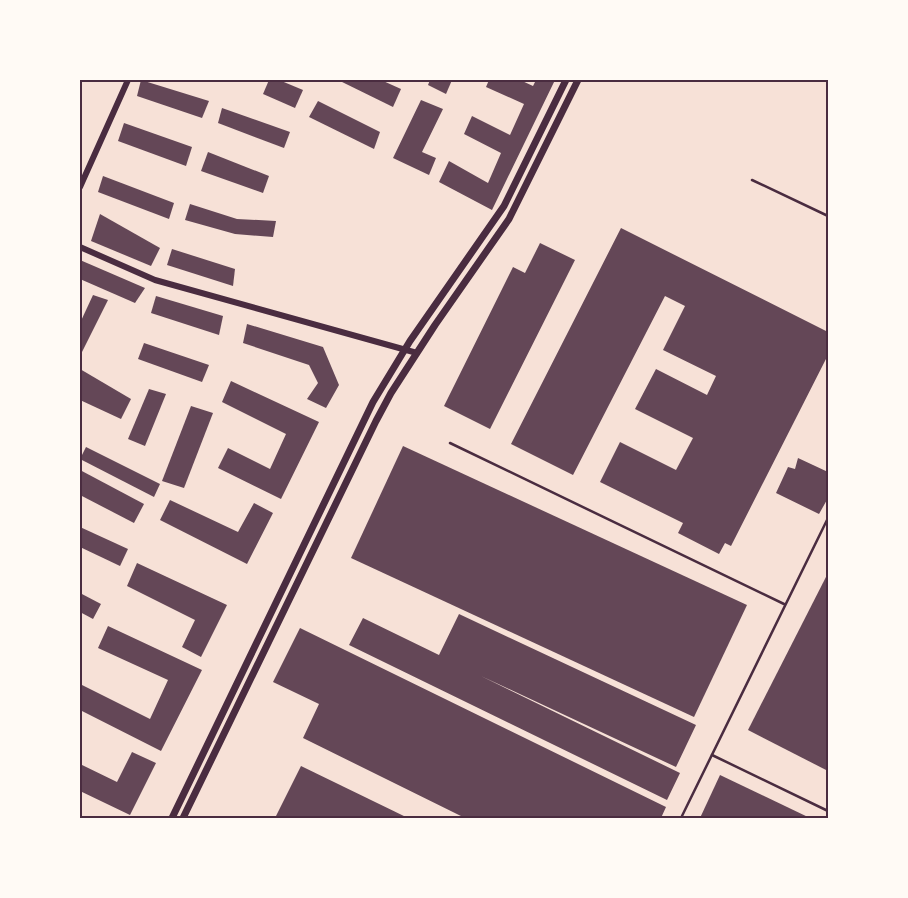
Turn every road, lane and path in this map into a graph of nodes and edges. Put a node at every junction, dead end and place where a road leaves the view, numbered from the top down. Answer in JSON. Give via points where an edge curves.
{"nodes":[{"id":1,"x":128,"y":80,"type":"edge"},
{"id":2,"x":566,"y":80,"type":"edge"},
{"id":3,"x":578,"y":80,"type":"edge"},
{"id":4,"x":752,"y":180,"type":"dead end"},
{"id":5,"x":80,"y":187,"type":"edge"},
{"id":6,"x":828,"y":216,"type":"edge"},
{"id":7,"x":80,"y":247,"type":"edge"},
{"id":8,"x":405,"y":350,"type":"junction"},
{"id":9,"x":417,"y":353,"type":"junction"},
{"id":10,"x":450,"y":443,"type":"dead end"},
{"id":11,"x":828,"y":518,"type":"edge"},
{"id":12,"x":784,"y":604,"type":"junction"},
{"id":13,"x":712,"y":755,"type":"junction"},
{"id":14,"x":828,"y":811,"type":"edge"},
{"id":15,"x":172,"y":818,"type":"edge"},
{"id":16,"x":182,"y":818,"type":"edge"},
{"id":17,"x":681,"y":818,"type":"edge"}],
"edges":[{"from":1,"to":5,"type":"street"},
{"from":2,"to":8,"type":"main road","via":[[504,206]]},
{"from":3,"to":9,"type":"main road","via":[[509,218]]},
{"from":4,"to":6,"type":"lane"},
{"from":7,"to":8,"type":"street","via":[[154,280]]},
{"from":8,"to":9,"type":"street"},
{"from":8,"to":15,"type":"main road","via":[[358,430]]},
{"from":9,"to":16,"type":"main road","via":[[376,421]]},
{"from":10,"to":12,"type":"lane"},
{"from":11,"to":12,"type":"lane"},
{"from":12,"to":13,"type":"lane"},
{"from":13,"to":14,"type":"lane"},
{"from":13,"to":17,"type":"lane"}]}
